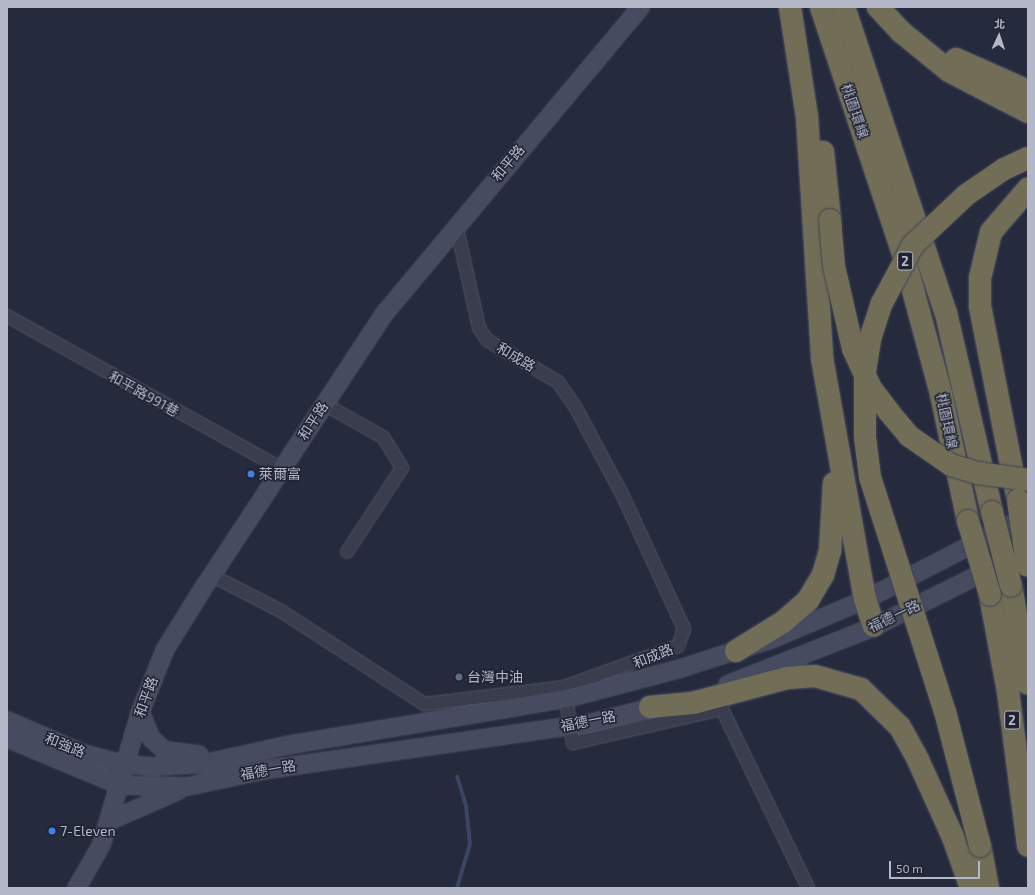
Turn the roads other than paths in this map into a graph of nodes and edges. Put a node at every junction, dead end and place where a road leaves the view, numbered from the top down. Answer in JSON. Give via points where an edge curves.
{"nodes":[{"id":1,"x":640,"y":7,"type":"edge"},
{"id":2,"x":791,"y":7,"type":"edge"},
{"id":3,"x":821,"y":7,"type":"edge"},
{"id":4,"x":844,"y":7,"type":"edge"},
{"id":5,"x":878,"y":7,"type":"edge"},
{"id":6,"x":890,"y":7,"type":"edge"},
{"id":7,"x":1028,"y":91,"type":"edge"},
{"id":8,"x":1028,"y":112,"type":"edge"},
{"id":9,"x":1028,"y":158,"type":"edge"},
{"id":10,"x":1028,"y":189,"type":"edge"},
{"id":11,"x":456,"y":224,"type":"junction"},
{"id":12,"x":7,"y":316,"type":"edge"},
{"id":13,"x":324,"y":404,"type":"junction"},
{"id":14,"x":832,"y":418,"type":"junction"},
{"id":15,"x":282,"y":469,"type":"junction"},
{"id":16,"x":1028,"y":480,"type":"edge"},
{"id":17,"x":1023,"y":508,"type":"edge"},
{"id":18,"x":347,"y":552,"type":"dead end"},
{"id":19,"x":1024,"y":568,"type":"edge"},
{"id":20,"x":211,"y":575,"type":"junction"},
{"id":21,"x":865,"y":599,"type":"junction"},
{"id":22,"x":874,"y":626,"type":"junction"},
{"id":23,"x":736,"y":651,"type":"junction"},
{"id":24,"x":1028,"y":684,"type":"edge"},
{"id":25,"x":565,"y":693,"type":"junction"},
{"id":26,"x":650,"y":707,"type":"junction"},
{"id":27,"x":140,"y":711,"type":"junction"},
{"id":28,"x":7,"y":720,"type":"edge"},
{"id":29,"x":570,"y":725,"type":"junction"},
{"id":30,"x":7,"y":738,"type":"edge"},
{"id":31,"x":284,"y":744,"type":"junction"},
{"id":32,"x":124,"y":764,"type":"junction"},
{"id":33,"x":120,"y":785,"type":"junction"},
{"id":34,"x":187,"y":786,"type":"junction"},
{"id":35,"x":110,"y":820,"type":"junction"},
{"id":36,"x":1028,"y":846,"type":"edge"},
{"id":37,"x":76,"y":888,"type":"edge"},
{"id":38,"x":808,"y":888,"type":"edge"},
{"id":39,"x":971,"y":888,"type":"edge"},
{"id":40,"x":988,"y":888,"type":"edge"}],
"edges":[{"from":1,"to":11,"type":"main road","name":"和平路"},
{"from":2,"to":14,"type":"highway","via":[[807,117],[814,276]]},
{"from":2,"to":16,"type":"highway","bridge":true,"via":[[814,78],[834,266],[853,349],[870,388],[910,436],[951,465],[978,473]]},
{"from":3,"to":36,"type":"highway","name":"桃園環線","number":"2","bridge":true,"via":[[903,253],[941,394],[968,521],[990,595],[1008,691]]},
{"from":4,"to":19,"type":"highway","name":"桃園環線","number":"2","bridge":true,"via":[[946,313],[992,512]]},
{"from":5,"to":8,"type":"highway","via":[[900,31],[949,71]]},
{"from":6,"to":7,"type":"highway","via":[[951,57]]},
{"from":9,"to":40,"type":"highway","bridge":true,"via":[[1004,169],[966,195],[913,245],[882,303],[870,339],[865,372],[865,437],[872,483],[945,712],[980,846]]},
{"from":10,"to":17,"type":"highway","via":[[991,232],[980,278],[980,306]]},
{"from":11,"to":13,"type":"main road","name":"和平路","via":[[384,313]]},
{"from":11,"to":25,"type":"street","name":"和成路","via":[[479,328],[487,340],[558,382],[576,408],[622,494],[684,629],[678,646]]},
{"from":12,"to":15,"type":"street","name":"和平路991巷"},
{"from":13,"to":15,"type":"main road","name":"和平路"},
{"from":13,"to":18,"type":"street","via":[[383,437],[402,468]]},
{"from":14,"to":21,"type":"highway"},
{"from":14,"to":23,"type":"highway","via":[[833,522],[823,576],[808,600],[783,622]]},
{"from":15,"to":20,"type":"main road","name":"和平路"},
{"from":17,"to":19,"type":"highway","bridge":true},
{"from":17,"to":21,"type":"main road","name":"福德一路"},
{"from":19,"to":22,"type":"main road","name":"福德一路"},
{"from":19,"to":24,"type":"highway","name":"桃園環線","number":"2"},
{"from":20,"to":25,"type":"street","via":[[281,611],[424,704]]},
{"from":20,"to":27,"type":"main road","name":"和平路","via":[[164,650]]},
{"from":21,"to":22,"type":"highway"},
{"from":21,"to":23,"type":"main road","name":"福德一路"},
{"from":22,"to":26,"type":"main road","name":"福德一路","via":[[731,683]]},
{"from":23,"to":25,"type":"main road","name":"福德一路"},
{"from":25,"to":29,"type":"street"},
{"from":25,"to":31,"type":"main road","name":"福德一路"},
{"from":26,"to":29,"type":"main road","name":"福德一路"},
{"from":26,"to":39,"type":"highway","via":[[693,703],[788,678],[815,676],[861,689],[900,727],[953,837]]},
{"from":27,"to":31,"type":"main road","via":[[150,737],[164,750],[174,753],[200,754]]},
{"from":27,"to":32,"type":"main road","name":"和平路"},
{"from":28,"to":32,"type":"main road","name":"和強路","via":[[83,753]]},
{"from":29,"to":34,"type":"main road","name":"福德一路","via":[[267,769]]},
{"from":29,"to":38,"type":"street","via":[[573,743],[722,709]]},
{"from":30,"to":33,"type":"main road","name":"和強路"},
{"from":31,"to":32,"type":"main road","name":"福德一路","via":[[204,763]]},
{"from":32,"to":33,"type":"main road","name":"和平路"},
{"from":33,"to":34,"type":"main road","name":"福德一路"},
{"from":33,"to":35,"type":"main road","name":"和平路"},
{"from":34,"to":35,"type":"main road"},
{"from":35,"to":37,"type":"main road","name":"和平路","via":[[102,844]]}]}
